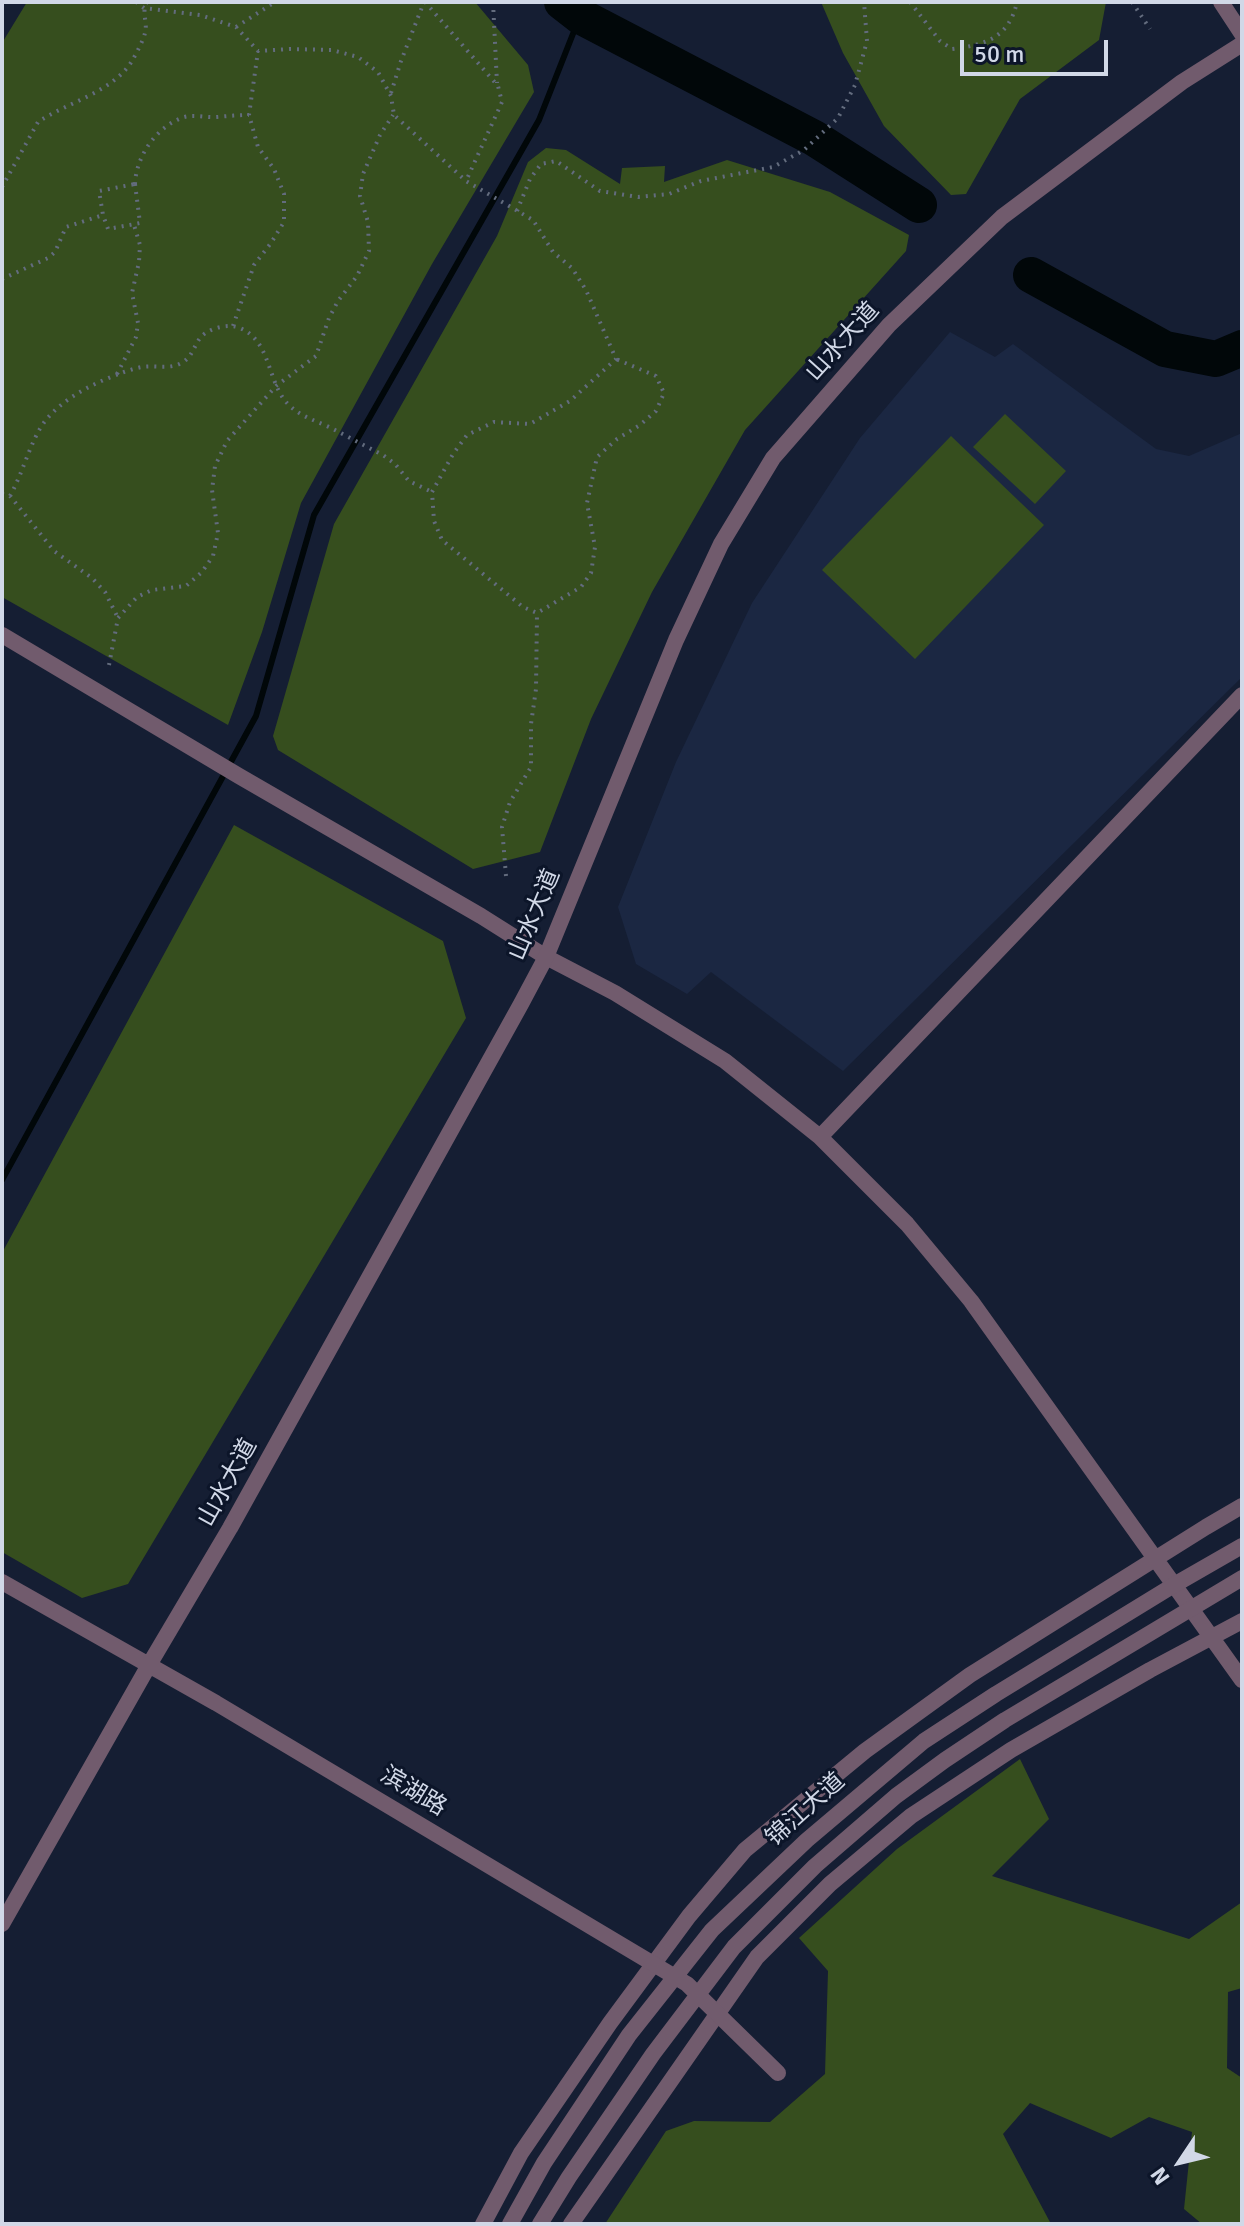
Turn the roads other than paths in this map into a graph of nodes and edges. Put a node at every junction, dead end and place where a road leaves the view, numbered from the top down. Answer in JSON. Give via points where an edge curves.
{"nodes":[{"id":1,"x":1221,"y":2,"type":"edge"},
{"id":2,"x":1242,"y":34,"type":"edge"},
{"id":3,"x":1242,"y":44,"type":"edge"},
{"id":4,"x":2,"y":635,"type":"edge"},
{"id":5,"x":1242,"y":695,"type":"edge"},
{"id":6,"x":546,"y":957,"type":"junction"},
{"id":7,"x":820,"y":1137,"type":"junction"},
{"id":8,"x":1242,"y":1506,"type":"edge"},
{"id":9,"x":1242,"y":1546,"type":"edge"},
{"id":10,"x":1155,"y":1559,"type":"junction"},
{"id":11,"x":1242,"y":1578,"type":"edge"},
{"id":12,"x":2,"y":1582,"type":"edge"},
{"id":13,"x":1174,"y":1585,"type":"junction"},
{"id":14,"x":1191,"y":1608,"type":"junction"},
{"id":15,"x":1242,"y":1621,"type":"edge"},
{"id":16,"x":1212,"y":1638,"type":"junction"},
{"id":17,"x":149,"y":1665,"type":"junction"},
{"id":18,"x":1242,"y":1680,"type":"edge"},
{"id":19,"x":2,"y":1924,"type":"edge"},
{"id":20,"x":654,"y":1964,"type":"junction"},
{"id":21,"x":675,"y":1977,"type":"junction"},
{"id":22,"x":697,"y":1995,"type":"junction"},
{"id":23,"x":717,"y":2014,"type":"junction"},
{"id":24,"x":778,"y":2073,"type":"dead end"},
{"id":25,"x":483,"y":2224,"type":"edge"},
{"id":26,"x":510,"y":2224,"type":"edge"},
{"id":27,"x":540,"y":2224,"type":"edge"},
{"id":28,"x":571,"y":2224,"type":"edge"}],
"edges":[{"from":1,"to":2,"type":"street"},
{"from":3,"to":6,"type":"street","name":"山水大道","via":[[1182,82],[1002,217],[889,325],[773,458],[721,544],[676,640]]},
{"from":4,"to":6,"type":"street"},
{"from":5,"to":7,"type":"street"},
{"from":6,"to":7,"type":"street","via":[[725,1061]]},
{"from":6,"to":17,"type":"street","name":"山水大道"},
{"from":7,"to":10,"type":"street","via":[[907,1224],[971,1301]]},
{"from":8,"to":10,"type":"street"},
{"from":9,"to":13,"type":"street","name":"锦江大道"},
{"from":10,"to":13,"type":"street"},
{"from":10,"to":20,"type":"street","via":[[970,1675],[865,1751],[745,1850]]},
{"from":11,"to":14,"type":"street","name":"锦江大道"},
{"from":12,"to":17,"type":"street","name":"滨湖路"},
{"from":13,"to":14,"type":"street"},
{"from":13,"to":21,"type":"street","name":"锦江大道","via":[[924,1741],[712,1930]]},
{"from":14,"to":16,"type":"street"},
{"from":14,"to":22,"type":"street","name":"锦江大道","via":[[1005,1720],[896,1796],[815,1866],[734,1947]]},
{"from":15,"to":16,"type":"street"},
{"from":16,"to":18,"type":"street"},
{"from":16,"to":23,"type":"street","via":[[1011,1750],[911,1816],[830,1884],[757,1957]]},
{"from":17,"to":19,"type":"street","name":"山水大道"},
{"from":17,"to":20,"type":"street","name":"滨湖路"},
{"from":20,"to":21,"type":"street","name":"滨湖路"},
{"from":20,"to":25,"type":"street","via":[[521,2153]]},
{"from":21,"to":22,"type":"street","name":"滨湖路"},
{"from":21,"to":26,"type":"street","name":"锦江大道","via":[[629,2035]]},
{"from":22,"to":23,"type":"street","name":"滨湖路"},
{"from":22,"to":27,"type":"street","name":"锦江大道"},
{"from":23,"to":24,"type":"street","name":"滨湖路"},
{"from":23,"to":28,"type":"street"}]}
